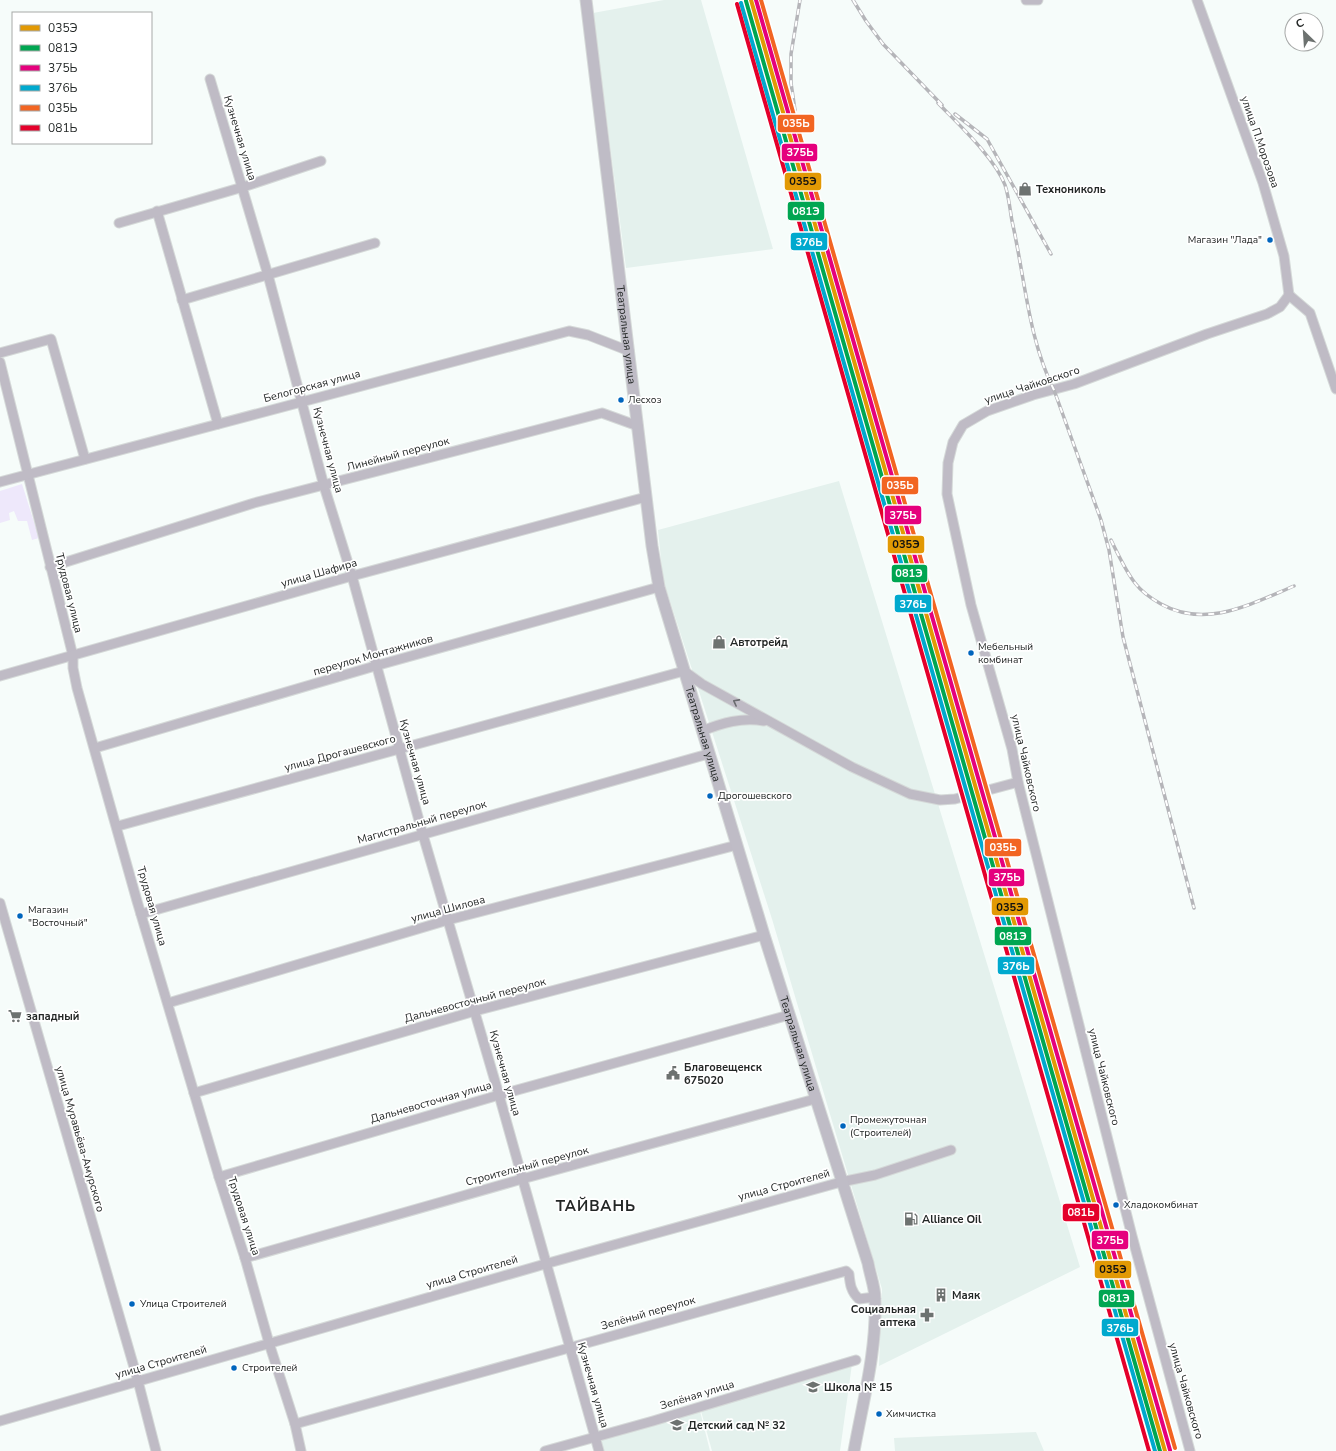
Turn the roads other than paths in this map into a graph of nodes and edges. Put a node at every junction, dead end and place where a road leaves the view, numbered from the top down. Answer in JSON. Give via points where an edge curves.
{"nodes":[{"id":1,"x":586,"y":0,"type":"edge"},
{"id":2,"x":1026,"y":0,"type":"edge"},
{"id":3,"x":1038,"y":0,"type":"edge"},
{"id":4,"x":1197,"y":0,"type":"edge"},
{"id":5,"x":210,"y":79,"type":"dead end"},
{"id":6,"x":321,"y":161,"type":"dead end"},
{"id":7,"x":244,"y":187,"type":"junction"},
{"id":8,"x":157,"y":211,"type":"junction"},
{"id":9,"x":119,"y":223,"type":"dead end"},
{"id":10,"x":375,"y":243,"type":"dead end"},
{"id":11,"x":268,"y":275,"type":"junction"},
{"id":12,"x":1289,"y":295,"type":"junction"},
{"id":13,"x":182,"y":300,"type":"junction"},
{"id":14,"x":629,"y":351,"type":"junction"},
{"id":15,"x":0,"y":353,"type":"edge"},
{"id":16,"x":0,"y":362,"type":"edge"},
{"id":17,"x":1336,"y":389,"type":"edge"},
{"id":18,"x":303,"y":401,"type":"junction"},
{"id":19,"x":218,"y":424,"type":"junction"},
{"id":20,"x":638,"y":426,"type":"junction"},
{"id":21,"x":85,"y":459,"type":"junction"},
{"id":22,"x":28,"y":474,"type":"junction"},
{"id":23,"x":0,"y":482,"type":"edge"},
{"id":24,"x":324,"y":486,"type":"junction"},
{"id":25,"x":646,"y":497,"type":"junction"},
{"id":26,"x":50,"y":567,"type":"junction"},
{"id":27,"x":352,"y":576,"type":"junction"},
{"id":28,"x":659,"y":587,"type":"junction"},
{"id":29,"x":73,"y":656,"type":"junction"},
{"id":30,"x":375,"y":666,"type":"junction"},
{"id":31,"x":684,"y":671,"type":"junction"},
{"id":32,"x":0,"y":676,"type":"edge"},
{"id":33,"x":769,"y":722,"type":"junction"},
{"id":34,"x":702,"y":731,"type":"junction"},
{"id":35,"x":95,"y":748,"type":"junction"},
{"id":36,"x":399,"y":749,"type":"junction"},
{"id":37,"x":708,"y":754,"type":"junction"},
{"id":38,"x":1018,"y":782,"type":"junction"},
{"id":39,"x":118,"y":826,"type":"junction"},
{"id":40,"x":423,"y":835,"type":"junction"},
{"id":41,"x":737,"y":844,"type":"junction"},
{"id":42,"x":0,"y":903,"type":"edge"},
{"id":43,"x":141,"y":914,"type":"junction"},
{"id":44,"x":448,"y":920,"type":"junction"},
{"id":45,"x":764,"y":935,"type":"junction"},
{"id":46,"x":168,"y":1003,"type":"junction"},
{"id":47,"x":475,"y":1011,"type":"junction"},
{"id":48,"x":789,"y":1015,"type":"junction"},
{"id":49,"x":194,"y":1093,"type":"junction"},
{"id":50,"x":499,"y":1095,"type":"junction"},
{"id":51,"x":815,"y":1099,"type":"junction"},
{"id":52,"x":952,"y":1150,"type":"dead end"},
{"id":53,"x":219,"y":1177,"type":"junction"},
{"id":54,"x":522,"y":1179,"type":"junction"},
{"id":55,"x":841,"y":1182,"type":"junction"},
{"id":56,"x":245,"y":1258,"type":"junction"},
{"id":57,"x":545,"y":1264,"type":"junction"},
{"id":58,"x":875,"y":1297,"type":"junction"},
{"id":59,"x":269,"y":1343,"type":"junction"},
{"id":60,"x":570,"y":1348,"type":"junction"},
{"id":61,"x":856,"y":1360,"type":"dead end"},
{"id":62,"x":138,"y":1381,"type":"junction"},
{"id":63,"x":0,"y":1421,"type":"edge"},
{"id":64,"x":295,"y":1424,"type":"junction"},
{"id":65,"x":595,"y":1436,"type":"junction"},
{"id":66,"x":156,"y":1451,"type":"edge"},
{"id":67,"x":301,"y":1451,"type":"edge"},
{"id":68,"x":545,"y":1451,"type":"edge"},
{"id":69,"x":599,"y":1451,"type":"edge"},
{"id":70,"x":854,"y":1451,"type":"edge"},
{"id":71,"x":1190,"y":1451,"type":"edge"}],
"edges":[{"from":1,"to":14,"type":"main road","name":"Театральная улица"},
{"from":2,"to":3,"type":"street"},
{"from":4,"to":12,"type":"street","name":"улица П.Морозова","via":[[1263,183],[1284,256]]},
{"from":5,"to":7,"type":"street","name":"Кузнечная улица"},
{"from":6,"to":7,"type":"street"},
{"from":7,"to":8,"type":"street"},
{"from":7,"to":11,"type":"street","name":"Кузнечная улица"},
{"from":8,"to":9,"type":"street"},
{"from":8,"to":13,"type":"street"},
{"from":10,"to":11,"type":"street"},
{"from":11,"to":13,"type":"street"},
{"from":11,"to":18,"type":"street","name":"Кузнечная улица"},
{"from":12,"to":17,"type":"street","via":[[1310,313]]},
{"from":12,"to":38,"type":"street","name":"улица Чайковского","via":[[1280,307],[1267,314],[1074,384],[987,411],[962,425],[953,442],[948,463],[947,494],[971,605],[1012,749]]},
{"from":13,"to":19,"type":"street"},
{"from":14,"to":18,"type":"street","name":"Белогорская улица","via":[[588,335],[569,331]]},
{"from":14,"to":20,"type":"main road","name":"Театральная улица"},
{"from":15,"to":21,"type":"street","via":[[51,339]]},
{"from":16,"to":22,"type":"street","name":"Трудовая улица"},
{"from":18,"to":19,"type":"street","name":"Белогорская улица"},
{"from":18,"to":24,"type":"street","name":"Кузнечная улица"},
{"from":19,"to":21,"type":"street","name":"Белогорская улица"},
{"from":20,"to":24,"type":"street","name":"Линейный переулок","via":[[602,413]]},
{"from":20,"to":25,"type":"main road","name":"Театральная улица"},
{"from":21,"to":22,"type":"street","name":"Белогорская улица"},
{"from":22,"to":23,"type":"street","name":"Белогорская улица"},
{"from":22,"to":26,"type":"street","name":"Трудовая улица"},
{"from":24,"to":26,"type":"street","name":"Линейный переулок","via":[[254,503]]},
{"from":24,"to":27,"type":"street","name":"Кузнечная улица"},
{"from":25,"to":27,"type":"street","name":"улица Шафира"},
{"from":25,"to":28,"type":"main road","name":"Театральная улица"},
{"from":26,"to":29,"type":"street","name":"Трудовая улица"},
{"from":27,"to":29,"type":"street","name":"улица Шафира"},
{"from":27,"to":30,"type":"street","name":"Кузнечная улица"},
{"from":28,"to":30,"type":"street","name":"переулок Монтажников"},
{"from":28,"to":31,"type":"main road","name":"Театральная улица"},
{"from":29,"to":32,"type":"street","name":"улица Шафира"},
{"from":29,"to":35,"type":"street","name":"Трудовая улица","via":[[77,688]]},
{"from":30,"to":35,"type":"street","name":"переулок Монтажников"},
{"from":30,"to":36,"type":"street","name":"Кузнечная улица"},
{"from":33,"to":31,"type":"street","one_way":true},
{"from":31,"to":34,"type":"main road","name":"Театральная улица"},
{"from":31,"to":36,"type":"street","name":"улица Дрогашевского"},
{"from":33,"to":34,"type":"street","via":[[739,720]]},
{"from":33,"to":38,"type":"street","via":[[852,768],[910,794],[928,799],[955,799]]},
{"from":34,"to":37,"type":"main road","name":"Театральная улица"},
{"from":35,"to":39,"type":"street","name":"Трудовая улица"},
{"from":36,"to":39,"type":"street","name":"улица Дрогашевского"},
{"from":36,"to":40,"type":"street","name":"Кузнечная улица"},
{"from":37,"to":40,"type":"street","name":"Магистральный переулок"},
{"from":37,"to":41,"type":"main road","name":"Театральная улица"},
{"from":38,"to":71,"type":"street","name":"улица Чайковского","via":[[1134,1243]]},
{"from":39,"to":43,"type":"street","name":"Трудовая улица"},
{"from":40,"to":43,"type":"street","name":"Магистральный переулок"},
{"from":40,"to":44,"type":"street","name":"Кузнечная улица"},
{"from":41,"to":44,"type":"street","name":"улица Шилова"},
{"from":41,"to":45,"type":"main road","name":"Театральная улица"},
{"from":42,"to":62,"type":"street","name":"улица Муравьёва-Амурского"},
{"from":43,"to":46,"type":"street","name":"Трудовая улица"},
{"from":44,"to":46,"type":"street","name":"улица Шилова"},
{"from":44,"to":47,"type":"street","name":"Кузнечная улица"},
{"from":45,"to":47,"type":"street","name":"Дальневосточный переулок"},
{"from":45,"to":48,"type":"main road","name":"Театральная улица"},
{"from":46,"to":49,"type":"street","name":"Трудовая улица"},
{"from":47,"to":49,"type":"street","name":"Дальневосточный переулок"},
{"from":47,"to":50,"type":"street","name":"Кузнечная улица"},
{"from":48,"to":50,"type":"street","name":"Дальневосточная улица"},
{"from":48,"to":51,"type":"main road","name":"Театральная улица"},
{"from":49,"to":53,"type":"street","name":"Трудовая улица"},
{"from":50,"to":53,"type":"street","name":"Дальневосточная улица"},
{"from":50,"to":54,"type":"street","name":"Кузнечная улица"},
{"from":51,"to":54,"type":"street","name":"Строительный переулок"},
{"from":51,"to":55,"type":"main road","name":"Театральная улица"},
{"from":52,"to":55,"type":"street","name":"улица Строителей","via":[[875,1175]]},
{"from":53,"to":56,"type":"street","name":"Трудовая улица"},
{"from":54,"to":56,"type":"street","name":"Строительный переулок"},
{"from":54,"to":57,"type":"street","name":"Кузнечная улица"},
{"from":55,"to":57,"type":"street","name":"улица Строителей"},
{"from":55,"to":58,"type":"main road","name":"Театральная улица","via":[[868,1263]]},
{"from":56,"to":59,"type":"street","name":"Трудовая улица"},
{"from":57,"to":59,"type":"street","name":"улица Строителей"},
{"from":57,"to":60,"type":"street","name":"Кузнечная улица"},
{"from":58,"to":60,"type":"street","name":"Зелёный переулок","via":[[859,1299],[850,1286],[849,1274],[846,1271]]},
{"from":58,"to":70,"type":"main road","name":"Театральная улица","via":[[871,1361]]},
{"from":59,"to":62,"type":"street","name":"улица Строителей"},
{"from":59,"to":64,"type":"street","name":"Трудовая улица"},
{"from":60,"to":64,"type":"street","name":"Зелёный переулок"},
{"from":60,"to":65,"type":"street","name":"Кузнечная улица"},
{"from":61,"to":65,"type":"street","name":"Зелёная улица","via":[[654,1421]]},
{"from":62,"to":63,"type":"street","name":"улица Строителей"},
{"from":62,"to":66,"type":"street"},
{"from":64,"to":67,"type":"street","name":"Трудовая улица"},
{"from":65,"to":68,"type":"street","name":"Зелёная улица"},
{"from":65,"to":69,"type":"street","name":"Кузнечная улица"}]}
